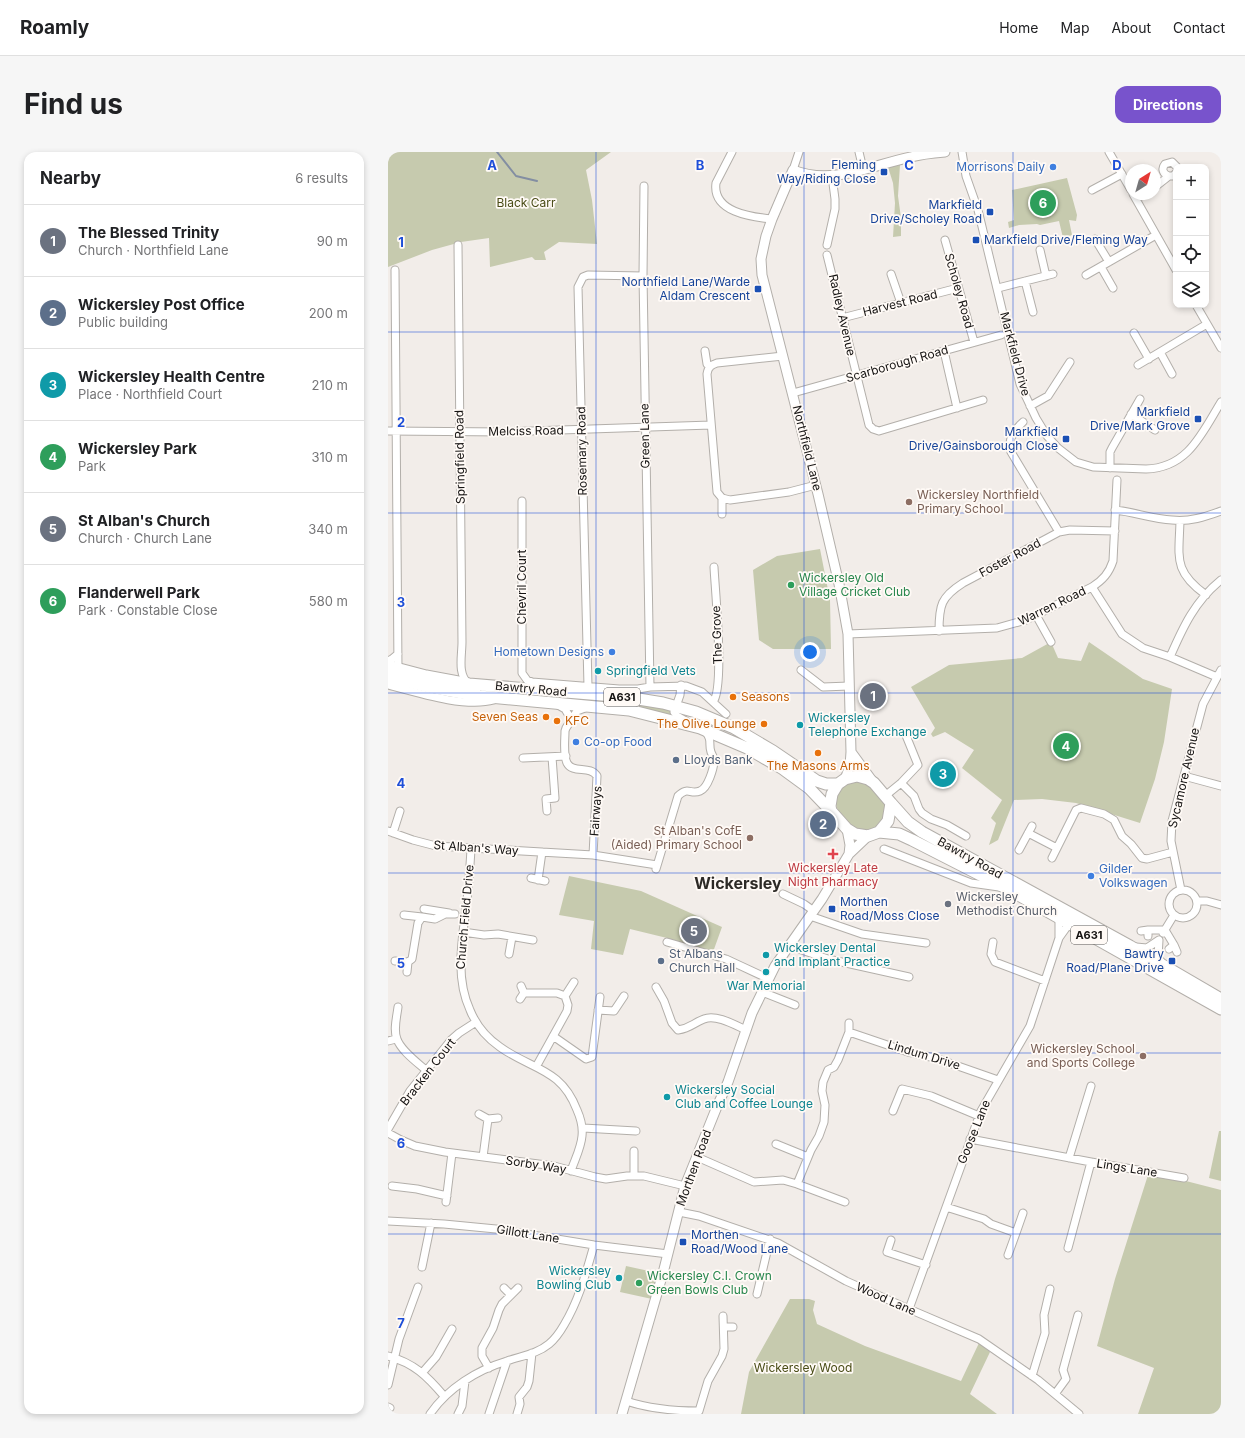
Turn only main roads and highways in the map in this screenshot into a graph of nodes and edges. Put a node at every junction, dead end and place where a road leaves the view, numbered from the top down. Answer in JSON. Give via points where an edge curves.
{"nodes":[{"id":1,"x":392,"y":675,"type":"edge"},
{"id":2,"x":841,"y":782,"type":"junction"},
{"id":3,"x":888,"y":800,"type":"junction"},
{"id":4,"x":831,"y":811,"type":"junction"},
{"id":5,"x":879,"y":832,"type":"junction"},
{"id":6,"x":1059,"y":913,"type":"junction"},
{"id":7,"x":1221,"y":999,"type":"edge"},
{"id":8,"x":1221,"y":1009,"type":"edge"}],
"edges":[{"from":1,"to":2,"type":"main road","name":"Bawtry Road","number":"A631","via":[[647,699],[723,723],[773,751],[818,781],[826,784]]},
{"from":1,"to":4,"type":"main road","name":"Bawtry Road","number":"A631","via":[[452,692],[629,710],[702,729],[730,740],[783,769],[809,788]]},
{"from":2,"to":3,"type":"main road","number":"A631","via":[[857,776],[868,778]]},
{"from":2,"to":4,"type":"main road","via":[[831,796]]},
{"from":3,"to":5,"type":"main road","via":[[888,821]]},
{"from":3,"to":6,"type":"main road","name":"Bawtry Road","number":"A631","via":[[908,822],[920,830]]},
{"from":4,"to":5,"type":"main road","number":"A631","via":[[855,834],[868,836]]},
{"from":5,"to":6,"type":"main road","name":"Bawtry Road","number":"A631","via":[[903,836]]},
{"from":6,"to":7,"type":"main road","name":"Bawtry Road","number":"A631","via":[[1130,946]]},
{"from":6,"to":8,"type":"main road","name":"Bawtry Road","number":"A631","via":[[1069,924]]}]}
